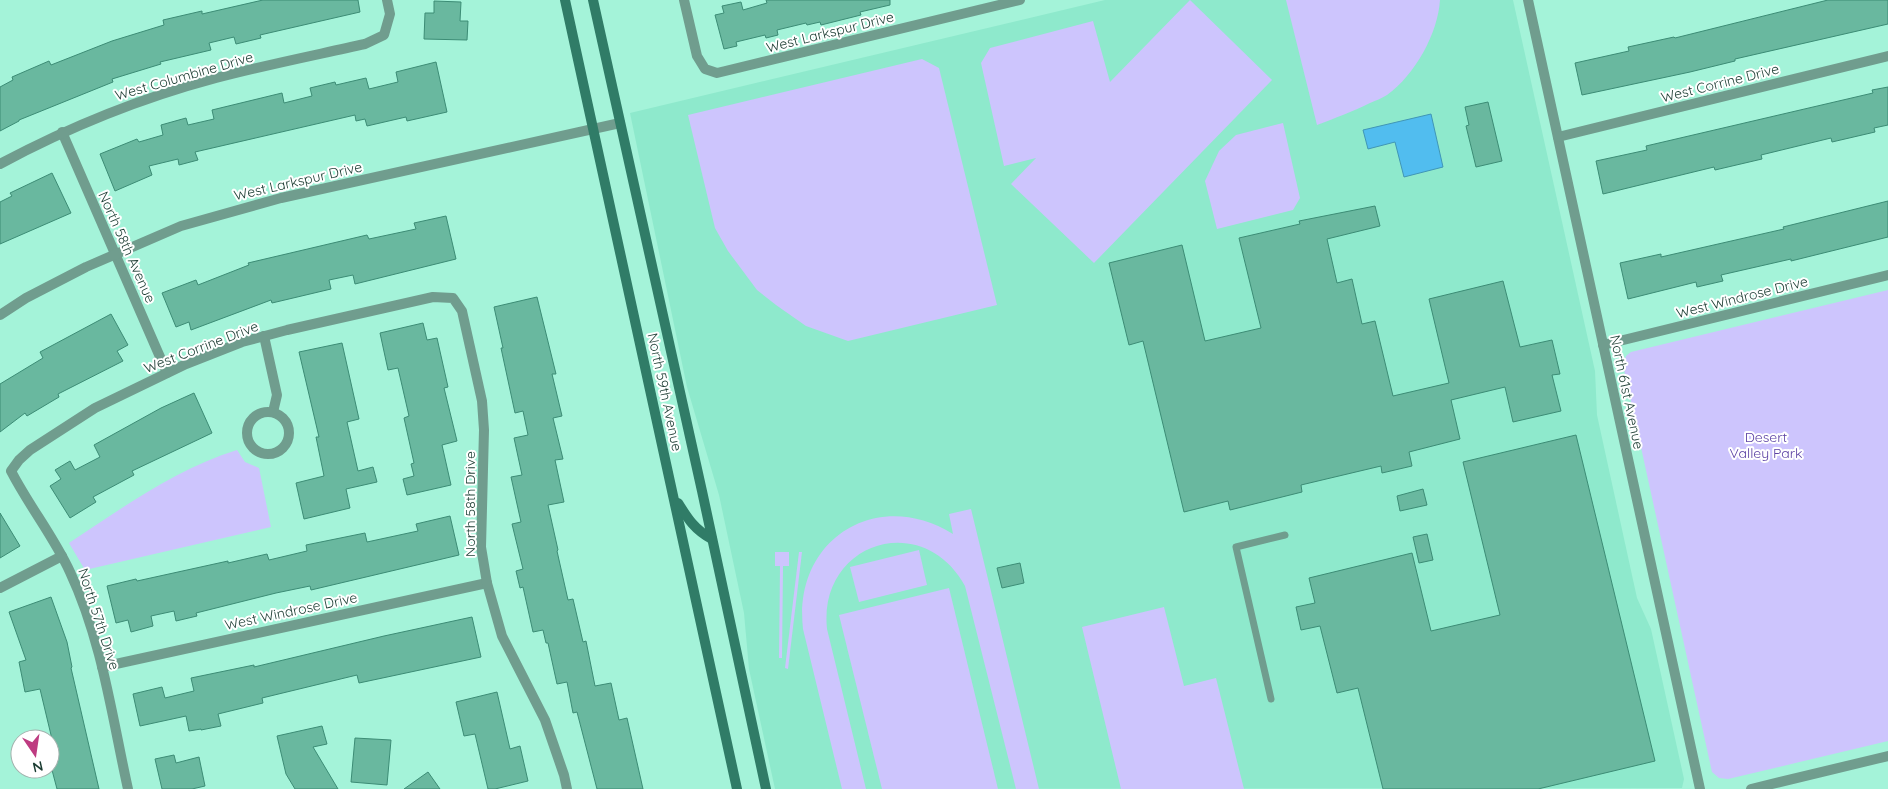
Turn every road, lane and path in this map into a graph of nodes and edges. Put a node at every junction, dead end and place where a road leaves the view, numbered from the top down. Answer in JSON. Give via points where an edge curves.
{"nodes":[{"id":1,"x":387,"y":0,"type":"edge"},
{"id":2,"x":565,"y":0,"type":"edge"},
{"id":3,"x":593,"y":0,"type":"edge"},
{"id":4,"x":684,"y":0,"type":"edge"},
{"id":5,"x":1020,"y":0,"type":"edge"},
{"id":6,"x":1528,"y":0,"type":"edge"},
{"id":7,"x":1888,"y":56,"type":"edge"},
{"id":8,"x":620,"y":123,"type":"junction"},
{"id":9,"x":593,"y":129,"type":"junction"},
{"id":10,"x":62,"y":132,"type":"junction"},
{"id":11,"x":1558,"y":137,"type":"junction"},
{"id":12,"x":0,"y":164,"type":"edge"},
{"id":13,"x":114,"y":253,"type":"junction"},
{"id":14,"x":1888,"y":275,"type":"edge"},
{"id":15,"x":453,"y":298,"type":"joint"},
{"id":16,"x":0,"y":314,"type":"edge"},
{"id":17,"x":264,"y":336,"type":"junction"},
{"id":18,"x":1603,"y":345,"type":"junction"},
{"id":19,"x":167,"y":373,"type":"junction"},
{"id":20,"x":273,"y":412,"type":"junction"},
{"id":21,"x":11,"y":470,"type":"joint"},
{"id":22,"x":674,"y":498,"type":"junction"},
{"id":23,"x":1285,"y":535,"type":"dead end"},
{"id":24,"x":712,"y":539,"type":"junction"},
{"id":25,"x":62,"y":556,"type":"junction"},
{"id":26,"x":487,"y":583,"type":"junction"},
{"id":27,"x":0,"y":588,"type":"edge"},
{"id":28,"x":102,"y":667,"type":"junction"},
{"id":29,"x":1271,"y":699,"type":"dead end"},
{"id":30,"x":1888,"y":756,"type":"edge"},
{"id":31,"x":128,"y":789,"type":"edge"},
{"id":32,"x":568,"y":789,"type":"edge"},
{"id":33,"x":738,"y":789,"type":"edge"},
{"id":34,"x":766,"y":789,"type":"edge"},
{"id":35,"x":1700,"y":789,"type":"edge"},
{"id":36,"x":1751,"y":789,"type":"edge"}],
"edges":[{"from":1,"to":10,"type":"street","name":"West Columbine Drive","via":[[390,14],[384,35],[365,44],[217,77],[127,105]]},
{"from":2,"to":9,"type":"main road","name":"North 59th Avenue"},
{"from":3,"to":8,"type":"main road","name":"North 59th Avenue"},
{"from":4,"to":5,"type":"street","name":"West Larkspur Drive","via":[[697,56],[705,69],[717,73]]},
{"from":6,"to":11,"type":"street","name":"North 61st Avenue"},
{"from":7,"to":11,"type":"street","name":"West Corrine Drive"},
{"from":8,"to":9,"type":"street","name":"West Larkspur Drive"},
{"from":8,"to":24,"type":"main road","name":"North 59th Avenue"},
{"from":9,"to":13,"type":"street","name":"West Larkspur Drive","via":[[272,200],[181,226]]},
{"from":9,"to":22,"type":"main road","name":"North 59th Avenue"},
{"from":10,"to":12,"type":"street","name":"West Columbine Drive"},
{"from":10,"to":13,"type":"street","name":"North 58th Avenue"},
{"from":11,"to":18,"type":"street","name":"North 61st Avenue"},
{"from":13,"to":16,"type":"street","name":"West Larkspur Drive"},
{"from":13,"to":19,"type":"street","name":"North 58th Avenue"},
{"from":14,"to":18,"type":"street","name":"West Windrose Drive"},
{"from":15,"to":17,"type":"street","name":"West Corrine Drive","via":[[433,297]]},
{"from":15,"to":26,"type":"street","name":"North 58th Drive","via":[[462,311],[482,401],[481,547]]},
{"from":17,"to":19,"type":"street","name":"West Corrine Drive"},
{"from":17,"to":20,"type":"street","via":[[277,394]]},
{"from":18,"to":35,"type":"street","name":"North 61st Avenue"},
{"from":19,"to":21,"type":"street","name":"West Corrine Drive","via":[[96,408],[46,438]]},
{"from":20,"to":20,"type":"street","via":[[260,413],[250,421],[248,428],[252,446],[263,453],[276,452],[288,438],[284,419]]},
{"from":21,"to":25,"type":"street","name":"North 57th Drive"},
{"from":22,"to":24,"type":"main road","via":[[691,524]]},
{"from":22,"to":33,"type":"main road","name":"North 59th Avenue"},
{"from":23,"to":29,"type":"lane","via":[[1236,547]]},
{"from":24,"to":34,"type":"main road","name":"North 59th Avenue"},
{"from":25,"to":27,"type":"street"},
{"from":25,"to":28,"type":"street","name":"North 57th Drive","via":[[86,612]]},
{"from":26,"to":28,"type":"street","name":"West Windrose Drive"},
{"from":26,"to":32,"type":"street","name":"North 58th Drive","via":[[502,636],[545,720]]},
{"from":28,"to":31,"type":"street","name":"North 57th Drive"},
{"from":30,"to":36,"type":"street"}]}
